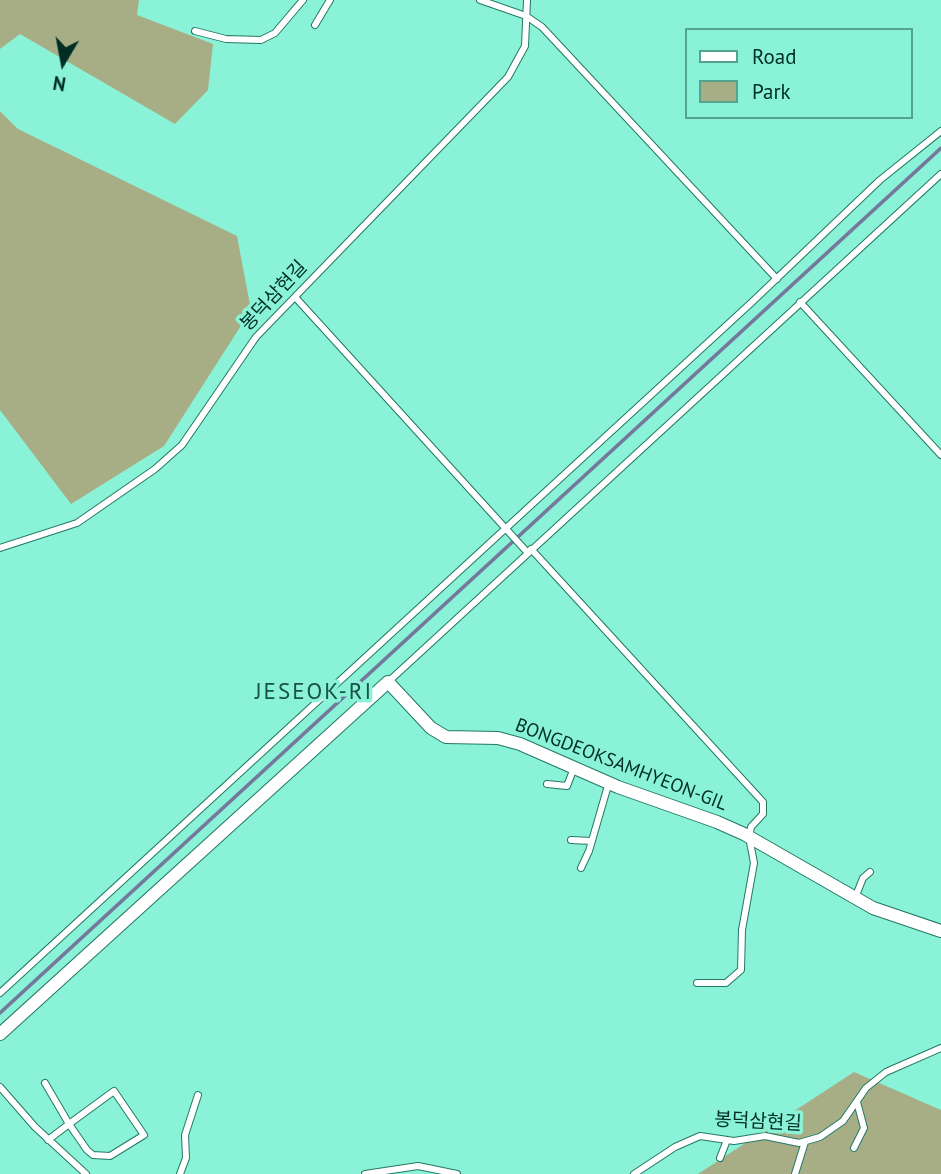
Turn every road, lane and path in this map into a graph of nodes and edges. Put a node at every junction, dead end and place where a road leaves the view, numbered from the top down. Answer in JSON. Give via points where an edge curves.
{"nodes":[{"id":1,"x":303,"y":0,"type":"edge"},
{"id":2,"x":330,"y":0,"type":"edge"},
{"id":3,"x":480,"y":0,"type":"edge"},
{"id":4,"x":527,"y":0,"type":"edge"},
{"id":5,"x":526,"y":16,"type":"junction"},
{"id":6,"x":315,"y":25,"type":"dead end"},
{"id":7,"x":195,"y":31,"type":"dead end"},
{"id":8,"x":941,"y":131,"type":"edge"},
{"id":9,"x":941,"y":174,"type":"edge"},
{"id":10,"x":777,"y":279,"type":"junction"},
{"id":11,"x":295,"y":297,"type":"junction"},
{"id":12,"x":800,"y":302,"type":"junction"},
{"id":13,"x":941,"y":454,"type":"edge"},
{"id":14,"x":507,"y":531,"type":"junction"},
{"id":15,"x":0,"y":548,"type":"edge"},
{"id":16,"x":529,"y":550,"type":"junction"},
{"id":17,"x":388,"y":682,"type":"junction"},
{"id":18,"x":574,"y":768,"type":"junction"},
{"id":19,"x":608,"y":782,"type":"junction"},
{"id":20,"x":547,"y":784,"type":"dead end"},
{"id":21,"x":749,"y":837,"type":"junction"},
{"id":22,"x":571,"y":840,"type":"dead end"},
{"id":23,"x":592,"y":841,"type":"junction"},
{"id":24,"x":581,"y":868,"type":"dead end"},
{"id":25,"x":870,"y":872,"type":"dead end"},
{"id":26,"x":855,"y":898,"type":"junction"},
{"id":27,"x":941,"y":931,"type":"edge"},
{"id":28,"x":697,"y":983,"type":"dead end"},
{"id":29,"x":0,"y":993,"type":"edge"},
{"id":30,"x":0,"y":1034,"type":"edge"},
{"id":31,"x":941,"y":1048,"type":"edge"},
{"id":32,"x":45,"y":1083,"type":"dead end"},
{"id":33,"x":0,"y":1087,"type":"edge"},
{"id":34,"x":198,"y":1095,"type":"dead end"},
{"id":35,"x":857,"y":1102,"type":"junction"},
{"id":36,"x":69,"y":1124,"type":"junction"},
{"id":37,"x":48,"y":1140,"type":"junction"},
{"id":38,"x":727,"y":1140,"type":"junction"},
{"id":39,"x":805,"y":1142,"type":"junction"},
{"id":40,"x":854,"y":1148,"type":"dead end"},
{"id":41,"x":720,"y":1158,"type":"dead end"},
{"id":42,"x":86,"y":1174,"type":"edge"},
{"id":43,"x":180,"y":1174,"type":"edge"},
{"id":44,"x":365,"y":1174,"type":"edge"},
{"id":45,"x":457,"y":1174,"type":"edge"},
{"id":46,"x":634,"y":1174,"type":"edge"},
{"id":47,"x":795,"y":1174,"type":"edge"}],
"edges":[{"from":1,"to":7,"type":"lane","via":[[275,33],[261,40]]},
{"from":2,"to":6,"type":"lane"},
{"from":3,"to":5,"type":"lane"},
{"from":4,"to":5,"type":"lane","name":"봉덕삼현길"},
{"from":5,"to":10,"type":"lane","via":[[542,27]]},
{"from":5,"to":11,"type":"lane","name":"봉덕삼현길","via":[[525,46],[508,78]]},
{"from":8,"to":10,"type":"lane","via":[[880,180]]},
{"from":9,"to":12,"type":"lane"},
{"from":10,"to":14,"type":"lane"},
{"from":11,"to":14,"type":"lane"},
{"from":11,"to":15,"type":"lane","name":"봉덕삼현길","via":[[256,337],[191,434],[155,470],[66,528]]},
{"from":12,"to":13,"type":"lane"},
{"from":12,"to":16,"type":"lane"},
{"from":14,"to":16,"type":"lane"},
{"from":14,"to":29,"type":"lane"},
{"from":16,"to":17,"type":"lane"},
{"from":16,"to":21,"type":"lane","via":[[763,802],[763,814]]},
{"from":17,"to":18,"type":"street","name":"BONGDEOKSAMHYEON-GIL","via":[[431,728],[446,737],[498,738]]},
{"from":17,"to":30,"type":"street"},
{"from":18,"to":19,"type":"street","name":"BONGDEOKSAMHYEON-GIL"},
{"from":18,"to":20,"type":"lane","via":[[567,786]]},
{"from":19,"to":21,"type":"street","name":"BONGDEOKSAMHYEON-GIL"},
{"from":19,"to":23,"type":"lane"},
{"from":21,"to":26,"type":"street","name":"BONGDEOKSAMHYEON-GIL"},
{"from":21,"to":28,"type":"lane","via":[[754,863],[742,930],[741,970],[726,983]]},
{"from":22,"to":23,"type":"lane"},
{"from":23,"to":24,"type":"lane"},
{"from":25,"to":26,"type":"lane"},
{"from":26,"to":27,"type":"street","name":"BONGDEOKSAMHYEON-GIL"},
{"from":31,"to":35,"type":"lane","name":"봉덕삼현길","via":[[886,1072]]},
{"from":32,"to":36,"type":"lane"},
{"from":33,"to":37,"type":"lane"},
{"from":34,"to":43,"type":"lane","via":[[185,1135],[186,1158]]},
{"from":35,"to":39,"type":"lane","name":"봉덕삼현길","via":[[831,1130]]},
{"from":35,"to":40,"type":"lane","via":[[864,1128]]},
{"from":36,"to":36,"type":"lane","via":[[114,1091],[144,1135],[101,1157],[87,1150]]},
{"from":36,"to":37,"type":"lane"},
{"from":37,"to":42,"type":"lane"},
{"from":38,"to":39,"type":"lane","name":"봉덕삼현길","via":[[765,1136]]},
{"from":38,"to":41,"type":"lane"},
{"from":38,"to":46,"type":"lane","name":"봉덕삼현길","via":[[710,1135],[690,1140]]},
{"from":39,"to":47,"type":"lane"},
{"from":44,"to":45,"type":"lane","via":[[418,1166]]}]}
